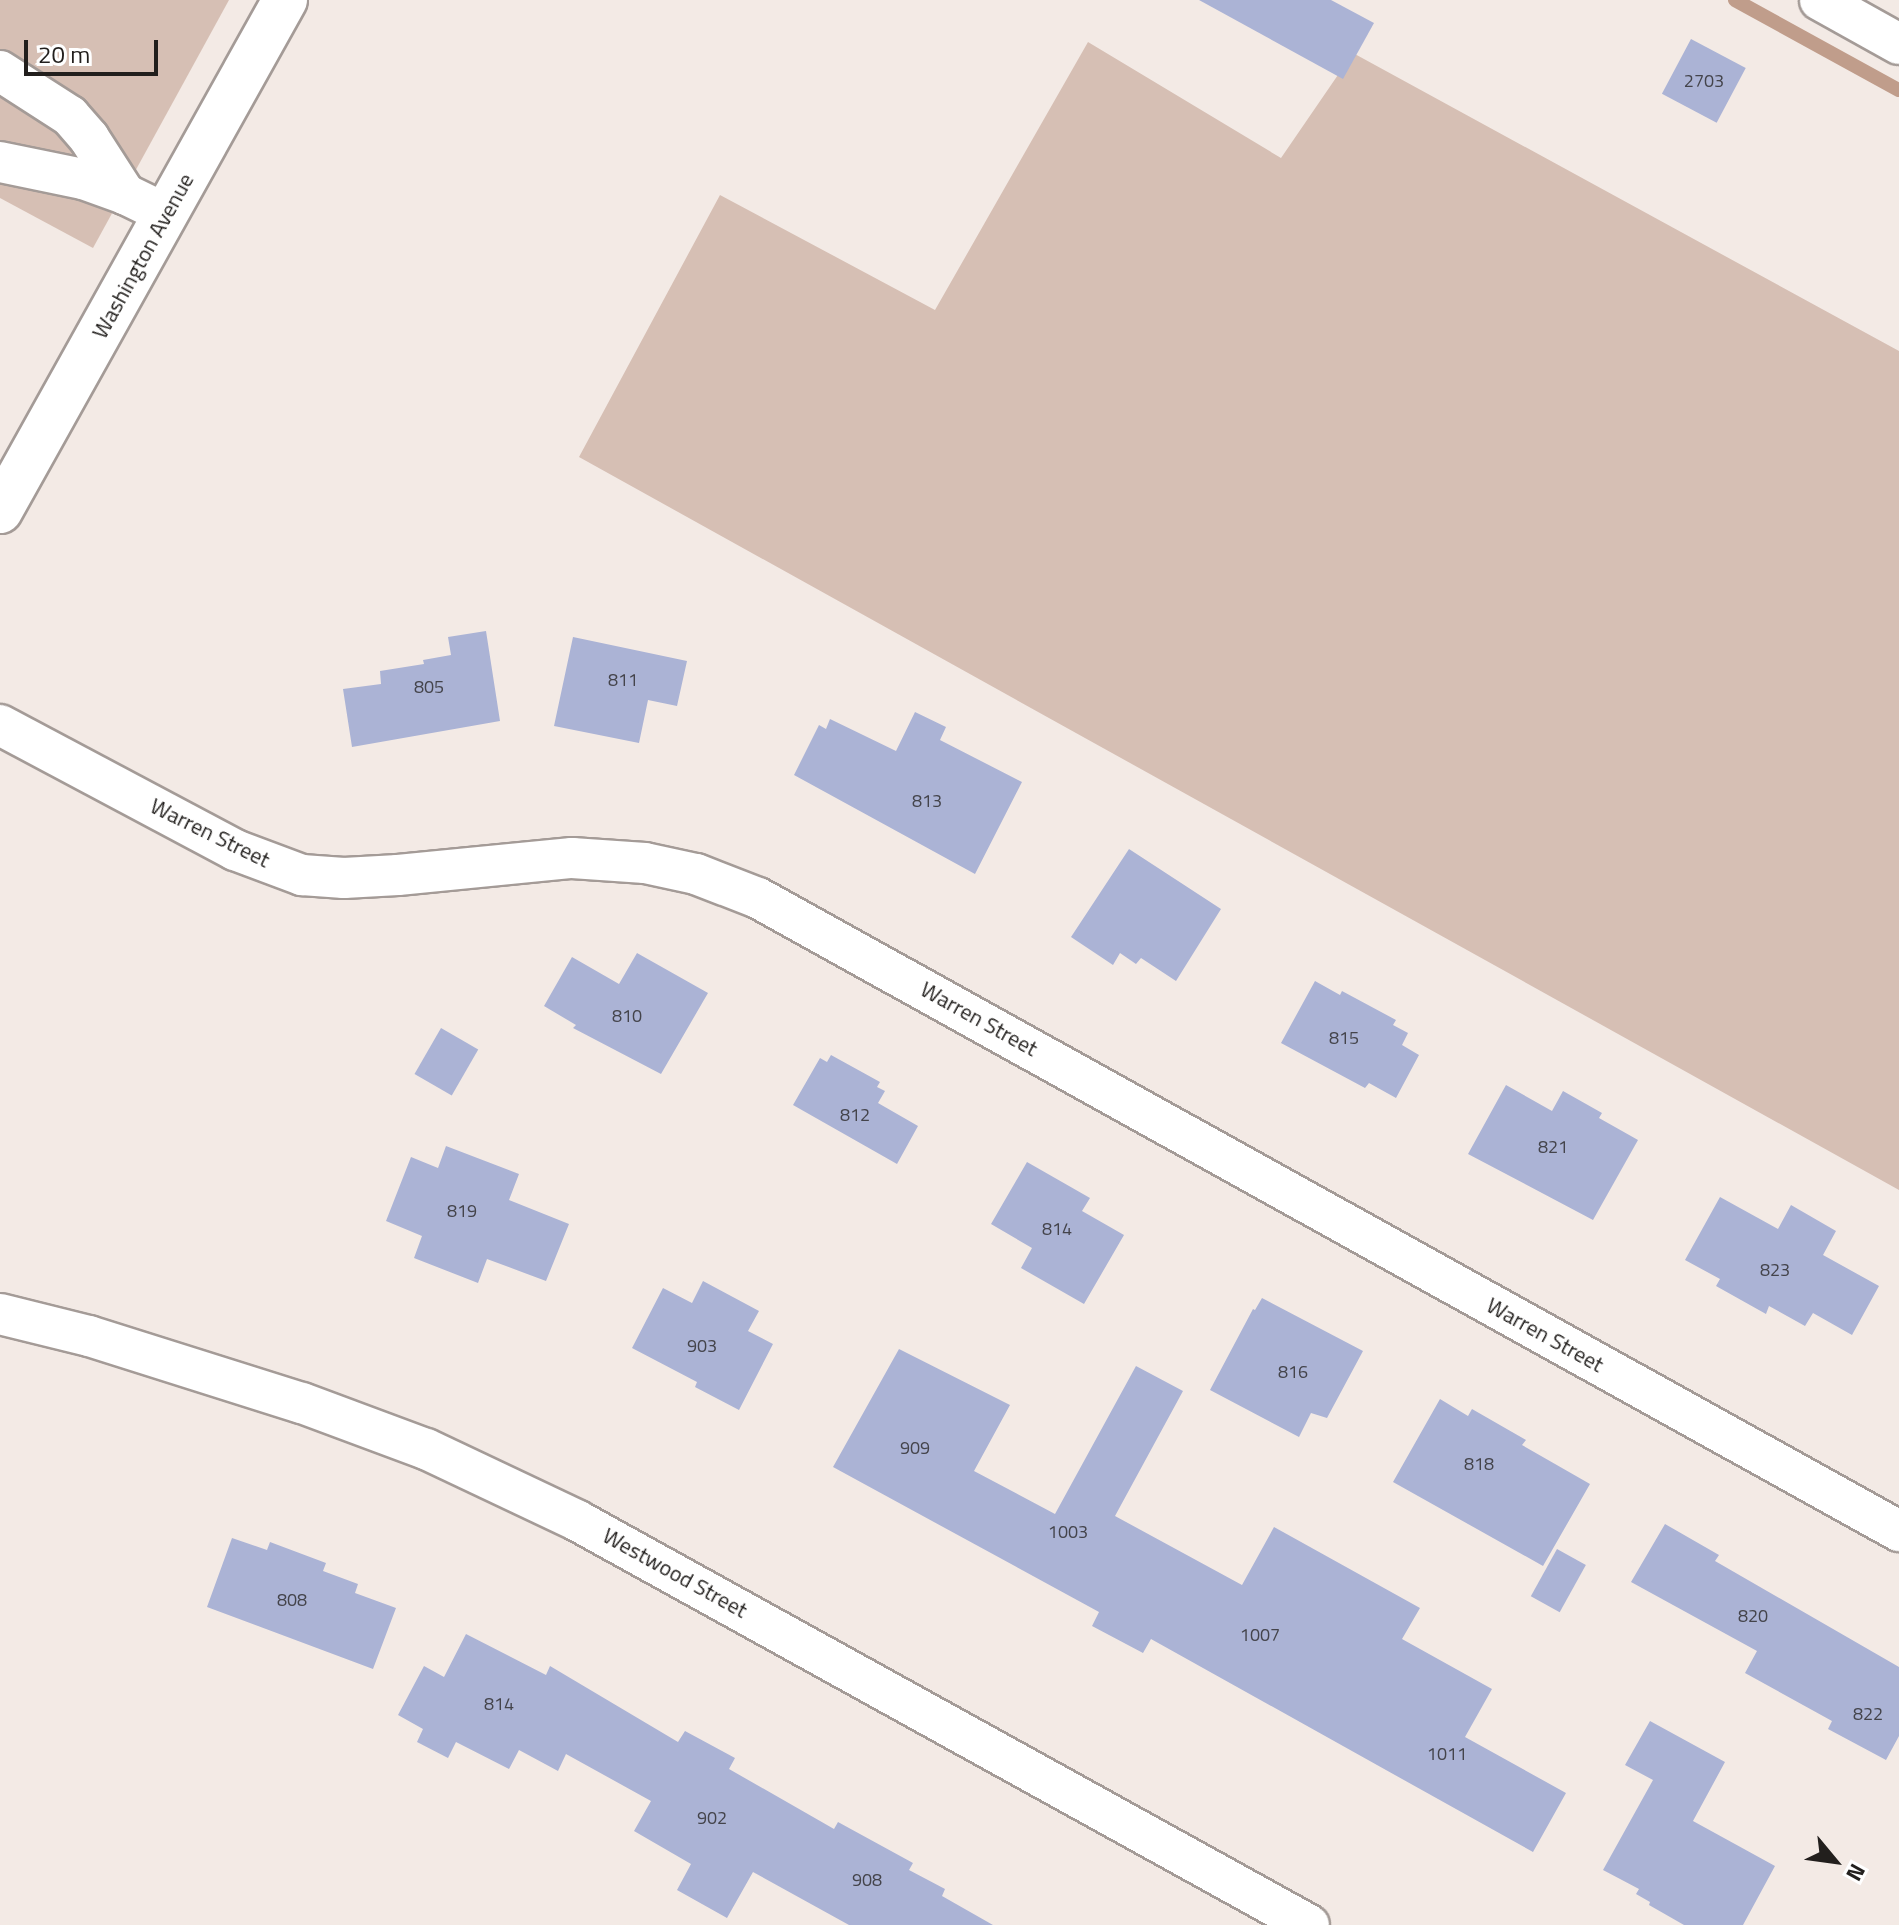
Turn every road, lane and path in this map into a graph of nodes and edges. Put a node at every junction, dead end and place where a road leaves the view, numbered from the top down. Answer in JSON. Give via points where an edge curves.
{"nodes":[{"id":1,"x":285,"y":0,"type":"edge"},
{"id":2,"x":1820,"y":0,"type":"edge"},
{"id":3,"x":1899,"y":44,"type":"edge"},
{"id":4,"x":0,"y":71,"type":"edge"},
{"id":5,"x":0,"y":162,"type":"edge"},
{"id":6,"x":125,"y":194,"type":"junction"},
{"id":7,"x":166,"y":214,"type":"junction"},
{"id":8,"x":0,"y":511,"type":"edge"},
{"id":9,"x":0,"y":725,"type":"edge"},
{"id":10,"x":0,"y":1314,"type":"edge"},
{"id":11,"x":1899,"y":1531,"type":"edge"},
{"id":12,"x":1309,"y":1925,"type":"edge"}],
"edges":[{"from":1,"to":7,"type":"street","name":"Washington Avenue"},
{"from":2,"to":3,"type":"street"},
{"from":4,"to":6,"type":"street","via":[[70,116]]},
{"from":5,"to":6,"type":"street","via":[[83,179]]},
{"from":6,"to":7,"type":"street"},
{"from":7,"to":8,"type":"street","name":"Washington Avenue"},
{"from":9,"to":11,"type":"street","name":"Warren Street","via":[[235,850],[302,875],[398,875],[572,858],[645,863],[696,874],[758,898]]},
{"from":10,"to":12,"type":"street","name":"Westwood Street","via":[[89,1336],[302,1403],[426,1449],[578,1521]]}]}
